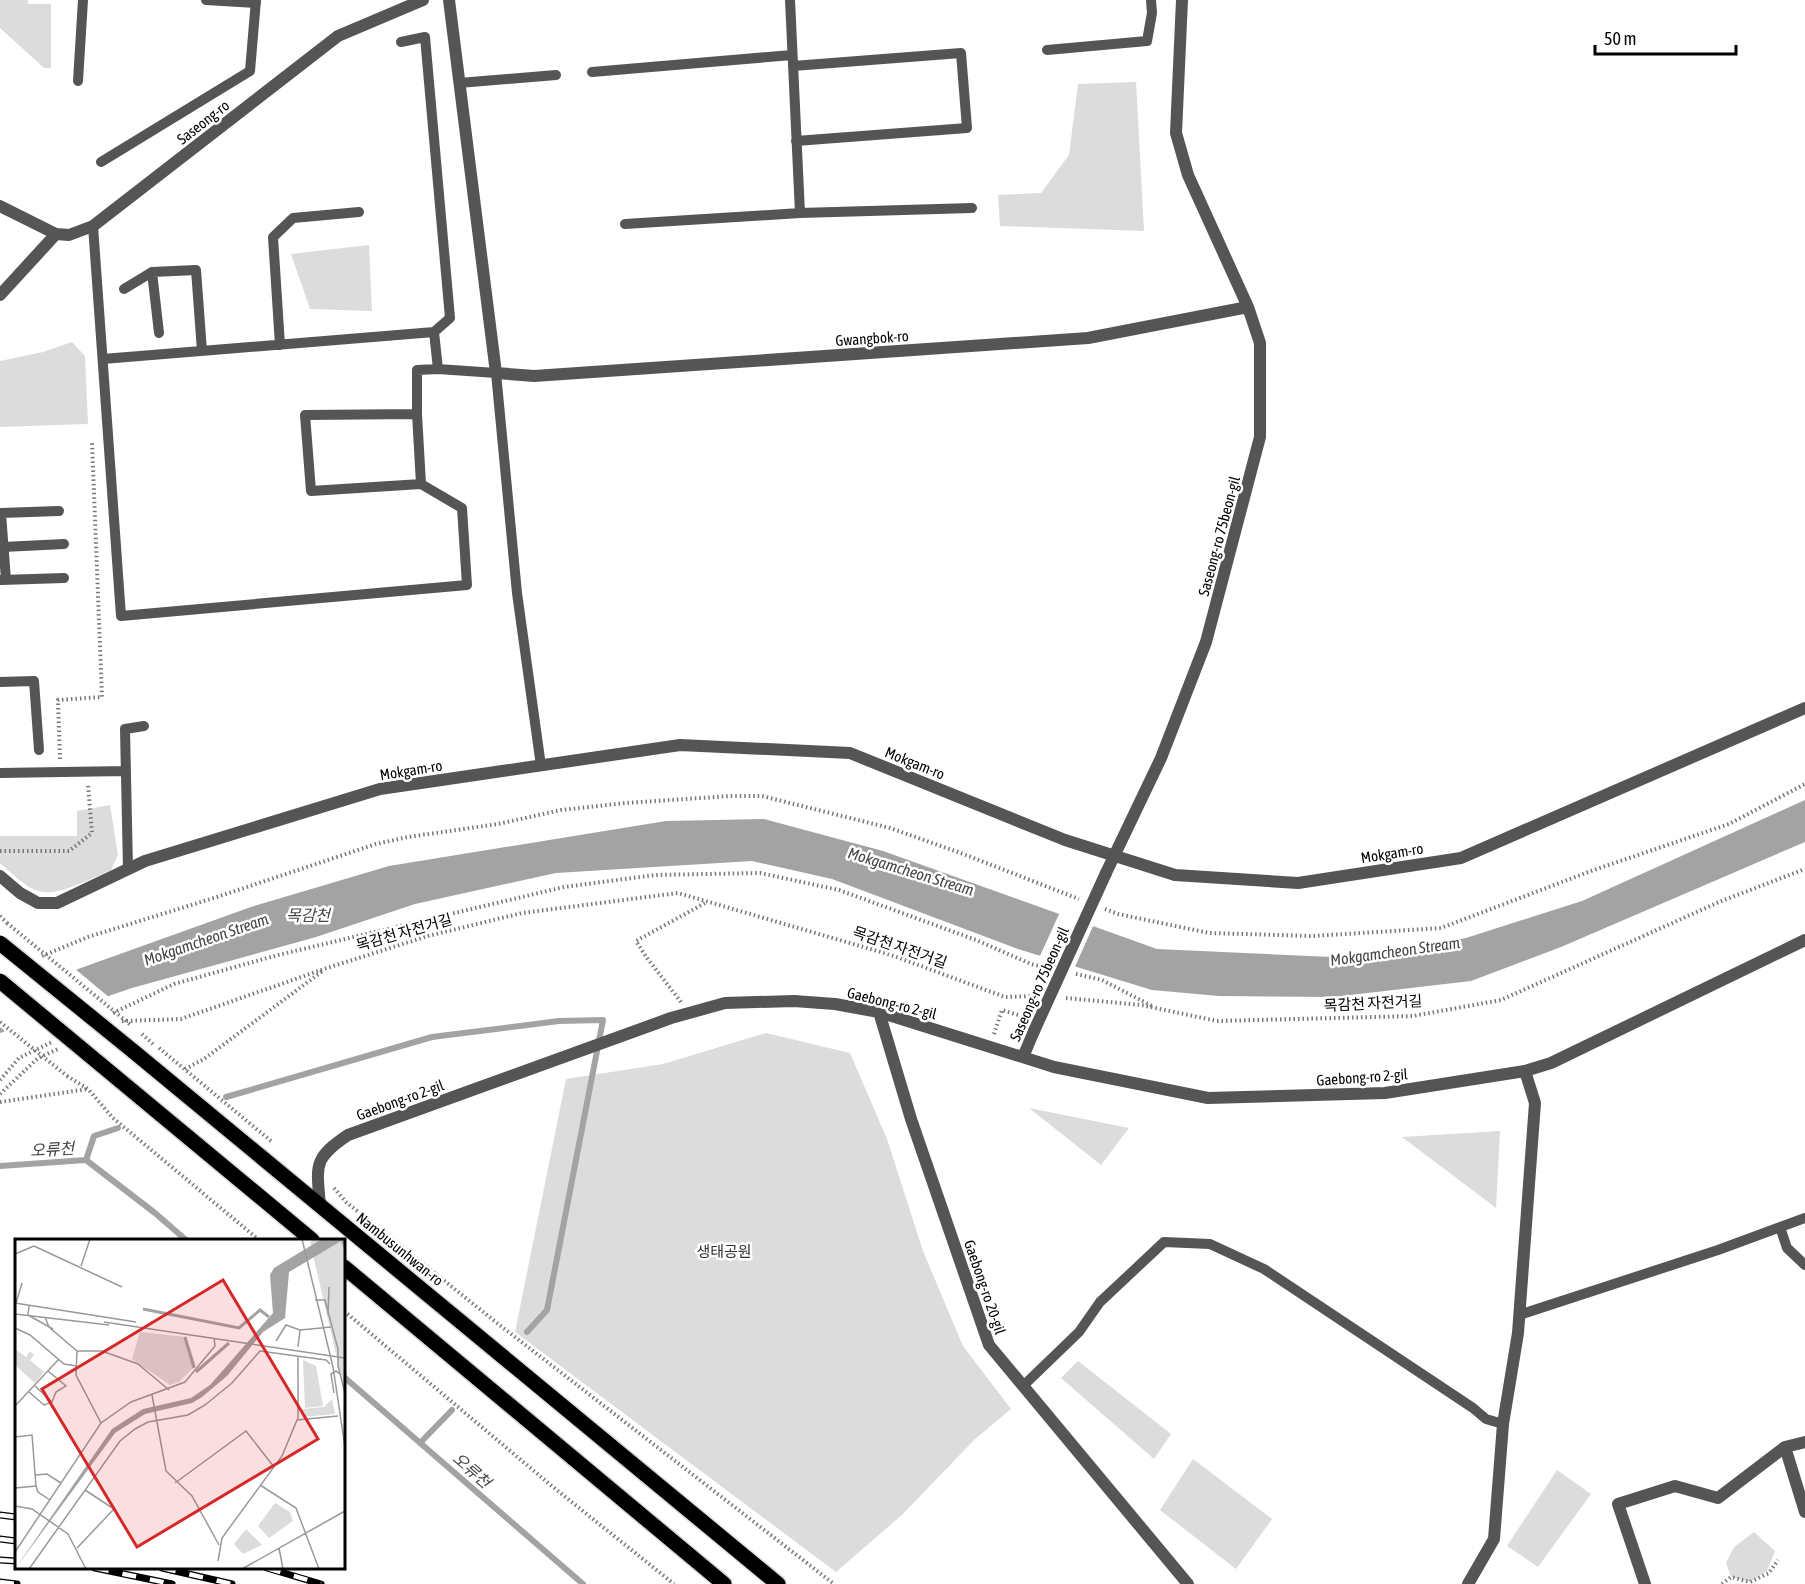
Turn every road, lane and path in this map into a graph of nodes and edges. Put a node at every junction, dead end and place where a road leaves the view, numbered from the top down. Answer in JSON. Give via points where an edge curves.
{"nodes":[{"id":1,"x":83,"y":0,"type":"edge"},
{"id":2,"x":206,"y":0,"type":"edge"},
{"id":3,"x":218,"y":0,"type":"edge"},
{"id":4,"x":423,"y":0,"type":"edge"},
{"id":5,"x":448,"y":0,"type":"edge"},
{"id":6,"x":790,"y":0,"type":"edge"},
{"id":7,"x":1151,"y":0,"type":"edge"},
{"id":8,"x":1182,"y":0,"type":"edge"},
{"id":9,"x":256,"y":2,"type":"edge"},
{"id":10,"x":401,"y":42,"type":"dead end"},
{"id":11,"x":1047,"y":50,"type":"dead end"},
{"id":12,"x":793,"y":60,"type":"junction"},
{"id":13,"x":592,"y":72,"type":"dead end"},
{"id":14,"x":556,"y":75,"type":"dead end"},
{"id":15,"x":78,"y":81,"type":"dead end"},
{"id":16,"x":459,"y":83,"type":"junction"},
{"id":17,"x":796,"y":141,"type":"junction"},
{"id":18,"x":101,"y":162,"type":"dead end"},
{"id":19,"x":0,"y":206,"type":"edge"},
{"id":20,"x":972,"y":208,"type":"dead end"},
{"id":21,"x":359,"y":212,"type":"dead end"},
{"id":22,"x":800,"y":213,"type":"junction"},
{"id":23,"x":625,"y":224,"type":"dead end"},
{"id":24,"x":93,"y":226,"type":"junction"},
{"id":25,"x":56,"y":234,"type":"junction"},
{"id":26,"x":152,"y":272,"type":"junction"},
{"id":27,"x":124,"y":289,"type":"dead end"},
{"id":28,"x":0,"y":295,"type":"edge"},
{"id":29,"x":1248,"y":307,"type":"junction"},
{"id":30,"x":434,"y":332,"type":"junction"},
{"id":31,"x":159,"y":333,"type":"dead end"},
{"id":32,"x":280,"y":345,"type":"junction"},
{"id":33,"x":202,"y":351,"type":"junction"},
{"id":34,"x":103,"y":359,"type":"junction"},
{"id":35,"x":438,"y":369,"type":"junction"},
{"id":36,"x":496,"y":374,"type":"junction"},
{"id":37,"x":417,"y":414,"type":"junction"},
{"id":38,"x":92,"y":438,"type":"dead end"},
{"id":39,"x":421,"y":484,"type":"junction"},
{"id":40,"x":59,"y":511,"type":"dead end"},
{"id":41,"x":64,"y":544,"type":"dead end"},
{"id":42,"x":3,"y":547,"type":"junction"},
{"id":43,"x":64,"y":578,"type":"dead end"},
{"id":44,"x":3,"y":580,"type":"edge"},
{"id":45,"x":0,"y":682,"type":"edge"},
{"id":46,"x":1805,"y":708,"type":"edge"},
{"id":47,"x":144,"y":726,"type":"dead end"},
{"id":48,"x":39,"y":750,"type":"dead end"},
{"id":49,"x":541,"y":765,"type":"junction"},
{"id":50,"x":126,"y":771,"type":"junction"},
{"id":51,"x":60,"y":772,"type":"junction"},
{"id":52,"x":86,"y":772,"type":"junction"},
{"id":53,"x":0,"y":773,"type":"edge"},
{"id":54,"x":1805,"y":784,"type":"edge"},
{"id":55,"x":0,"y":851,"type":"edge"},
{"id":56,"x":1115,"y":855,"type":"junction"},
{"id":57,"x":128,"y":869,"type":"junction"},
{"id":58,"x":1805,"y":869,"type":"edge"},
{"id":59,"x":0,"y":876,"type":"edge"},
{"id":60,"x":708,"y":901,"type":"junction"},
{"id":61,"x":1086,"y":902,"type":"dead end"},
{"id":62,"x":1096,"y":906,"type":"dead end"},
{"id":63,"x":0,"y":916,"type":"edge"},
{"id":64,"x":1805,"y":940,"type":"edge"},
{"id":65,"x":0,"y":943,"type":"edge"},
{"id":66,"x":33,"y":960,"type":"dead end"},
{"id":67,"x":327,"y":968,"type":"junction"},
{"id":68,"x":1052,"y":969,"type":"dead end"},
{"id":69,"x":1072,"y":973,"type":"dead end"},
{"id":70,"x":0,"y":981,"type":"edge"},
{"id":71,"x":1042,"y":995,"type":"dead end"},
{"id":72,"x":1063,"y":998,"type":"dead end"},
{"id":73,"x":1158,"y":1009,"type":"junction"},
{"id":74,"x":879,"y":1012,"type":"junction"},
{"id":75,"x":689,"y":1013,"type":"junction"},
{"id":76,"x":105,"y":1017,"type":"dead end"},
{"id":77,"x":117,"y":1021,"type":"dead end"},
{"id":78,"x":0,"y":1022,"type":"edge"},
{"id":79,"x":1033,"y":1025,"type":"junction"},
{"id":80,"x":62,"y":1037,"type":"dead end"},
{"id":81,"x":68,"y":1044,"type":"dead end"},
{"id":82,"x":990,"y":1047,"type":"junction"},
{"id":83,"x":1023,"y":1057,"type":"junction"},
{"id":84,"x":185,"y":1069,"type":"junction"},
{"id":85,"x":1525,"y":1071,"type":"junction"},
{"id":86,"x":0,"y":1080,"type":"edge"},
{"id":87,"x":88,"y":1089,"type":"junction"},
{"id":88,"x":0,"y":1094,"type":"edge"},
{"id":89,"x":0,"y":1102,"type":"edge"},
{"id":90,"x":272,"y":1142,"type":"dead end"},
{"id":91,"x":318,"y":1175,"type":"junction"},
{"id":92,"x":320,"y":1206,"type":"junction"},
{"id":93,"x":1805,"y":1218,"type":"edge"},
{"id":94,"x":1780,"y":1227,"type":"junction"},
{"id":95,"x":258,"y":1239,"type":"edge"},
{"id":96,"x":311,"y":1239,"type":"edge"},
{"id":97,"x":1805,"y":1265,"type":"edge"},
{"id":98,"x":345,"y":1268,"type":"edge"},
{"id":99,"x":345,"y":1312,"type":"edge"},
{"id":100,"x":1519,"y":1315,"type":"junction"},
{"id":101,"x":1023,"y":1386,"type":"junction"},
{"id":102,"x":1503,"y":1424,"type":"junction"},
{"id":103,"x":1805,"y":1442,"type":"edge"},
{"id":104,"x":1785,"y":1447,"type":"junction"},
{"id":105,"x":1805,"y":1512,"type":"edge"},
{"id":106,"x":1778,"y":1560,"type":"dead end"},
{"id":107,"x":674,"y":1584,"type":"edge"},
{"id":108,"x":724,"y":1584,"type":"edge"},
{"id":109,"x":778,"y":1584,"type":"edge"},
{"id":110,"x":834,"y":1584,"type":"edge"},
{"id":111,"x":1188,"y":1584,"type":"edge"},
{"id":112,"x":1468,"y":1584,"type":"edge"},
{"id":113,"x":1645,"y":1584,"type":"edge"},
{"id":114,"x":1722,"y":1584,"type":"edge"}],
"edges":[{"from":1,"to":15,"type":"lane"},
{"from":2,"to":3,"type":"lane"},
{"from":3,"to":9,"type":"lane"},
{"from":4,"to":24,"type":"street","name":"Saseong-ro","via":[[338,36]]},
{"from":5,"to":16,"type":"street"},
{"from":6,"to":12,"type":"lane"},
{"from":7,"to":11,"type":"lane","via":[[1147,42]]},
{"from":8,"to":29,"type":"street","name":"Saseong-ro 75beon-gil","via":[[1176,133],[1188,175]]},
{"from":9,"to":18,"type":"lane","via":[[250,71]]},
{"from":10,"to":30,"type":"lane","via":[[425,37],[450,318]]},
{"from":12,"to":13,"type":"lane"},
{"from":12,"to":17,"type":"lane"},
{"from":12,"to":17,"type":"lane","via":[[961,53],[967,128]]},
{"from":14,"to":16,"type":"lane"},
{"from":16,"to":36,"type":"street"},
{"from":17,"to":22,"type":"lane"},
{"from":19,"to":25,"type":"street"},
{"from":20,"to":22,"type":"lane"},
{"from":21,"to":32,"type":"lane","via":[[293,219],[273,237]]},
{"from":22,"to":23,"type":"lane"},
{"from":24,"to":25,"type":"street","name":"Saseong-ro","via":[[69,235]]},
{"from":24,"to":34,"type":"lane"},
{"from":25,"to":28,"type":"street"},
{"from":26,"to":27,"type":"lane"},
{"from":26,"to":31,"type":"lane"},
{"from":26,"to":33,"type":"lane","via":[[196,270]]},
{"from":29,"to":36,"type":"street","name":"Gwangbok-ro","via":[[1088,338],[534,376]]},
{"from":29,"to":56,"type":"street","name":"Saseong-ro 75beon-gil","via":[[1260,343],[1260,437],[1206,642],[1161,758]]},
{"from":30,"to":32,"type":"lane"},
{"from":30,"to":35,"type":"lane"},
{"from":32,"to":33,"type":"lane"},
{"from":33,"to":34,"type":"lane"},
{"from":34,"to":39,"type":"lane","via":[[121,615],[467,585],[462,508]]},
{"from":35,"to":36,"type":"lane"},
{"from":35,"to":37,"type":"lane","via":[[417,370]]},
{"from":36,"to":49,"type":"lane","via":[[517,593]]},
{"from":37,"to":39,"type":"lane"},
{"from":37,"to":39,"type":"lane","via":[[305,415],[311,491]]},
{"from":38,"to":51,"type":"path","via":[[102,697],[58,700]]},
{"from":40,"to":42,"type":"lane","via":[[1,513]]},
{"from":41,"to":42,"type":"lane"},
{"from":42,"to":44,"type":"lane"},
{"from":43,"to":44,"type":"lane"},
{"from":45,"to":48,"type":"lane","via":[[34,681]]},
{"from":46,"to":56,"type":"street","name":"Mokgam-ro","via":[[1461,858],[1298,883],[1175,875]]},
{"from":47,"to":50,"type":"lane","via":[[125,729]]},
{"from":49,"to":56,"type":"street","name":"Mokgam-ro","via":[[680,745],[850,753],[1065,840]]},
{"from":49,"to":57,"type":"street","name":"Mokgam-ro","via":[[380,789]]},
{"from":50,"to":52,"type":"lane"},
{"from":50,"to":57,"type":"lane"},
{"from":51,"to":52,"type":"lane"},
{"from":51,"to":53,"type":"lane"},
{"from":52,"to":55,"type":"path","via":[[92,832],[69,851]]},
{"from":54,"to":62,"type":"path","via":[[1730,824],[1441,928],[1313,936],[1209,933]]},
{"from":56,"to":79,"type":"street","name":"Saseong-ro 75beon-gil","bridge":true},
{"from":57,"to":59,"type":"street","name":"Mokgam-ro","via":[[57,903],[38,903]]},
{"from":58,"to":73,"type":"path","name":"목감천 자전거길","via":[[1719,902],[1501,1000],[1413,1016],[1217,1021]]},
{"from":60,"to":67,"type":"path","name":"목감천 자전거길","via":[[678,893],[522,913],[428,936]]},
{"from":60,"to":71,"type":"path","name":"목감천 자전거길","via":[[891,955],[1005,997]]},
{"from":60,"to":75,"type":"path","via":[[636,940]]},
{"from":61,"to":66,"type":"path","via":[[890,828],[762,796],[731,796],[561,810],[376,844],[88,937]]},
{"from":63,"to":84,"type":"path","bridge":true},
{"from":64,"to":85,"type":"street","name":"Gaebong-ro 2-gil","via":[[1551,1063]]},
{"from":65,"to":92,"type":"main road","name":"Nambusunhwan-ro","bridge":true},
{"from":67,"to":77,"type":"path","name":"목감천 자전거길","via":[[181,1019]]},
{"from":67,"to":84,"type":"path"},
{"from":68,"to":76,"type":"path","via":[[839,891],[760,873],[655,874],[564,887],[278,955],[174,984]]},
{"from":69,"to":73,"type":"path","via":[[1102,980]]},
{"from":70,"to":96,"type":"main road","bridge":true},
{"from":72,"to":73,"type":"path","name":"목감천 자전거길"},
{"from":74,"to":75,"type":"street","name":"Gaebong-ro 2-gil","via":[[794,1001],[725,1003]]},
{"from":74,"to":82,"type":"street","name":"Gaebong-ro 2-gil"},
{"from":74,"to":101,"type":"street","name":"Gaebong-ro 20-gil","via":[[911,1119],[989,1345]]},
{"from":75,"to":91,"type":"street","name":"Gaebong-ro 2-gil","via":[[348,1135],[319,1161]]},
{"from":78,"to":87,"type":"path","bridge":true},
{"from":79,"to":82,"type":"path","via":[[1002,1010]]},
{"from":79,"to":83,"type":"street","name":"Saseong-ro 75beon-gil"},
{"from":80,"to":86,"type":"path","via":[[19,1058]]},
{"from":81,"to":88,"type":"path","via":[[38,1058]]},
{"from":82,"to":83,"type":"street","name":"Gaebong-ro 2-gil"},
{"from":83,"to":85,"type":"street","name":"Gaebong-ro 2-gil","via":[[1054,1067],[1208,1098],[1385,1094]]},
{"from":84,"to":90,"type":"path"},
{"from":85,"to":100,"type":"street","via":[[1535,1103]]},
{"from":87,"to":89,"type":"path"},
{"from":87,"to":95,"type":"path","via":[[113,1118]]},
{"from":91,"to":92,"type":"street","name":"Gaebong-ro 2-gil"},
{"from":91,"to":110,"type":"path","via":[[497,1323]]},
{"from":92,"to":109,"type":"main road","name":"Nambusunhwan-ro"},
{"from":93,"to":94,"type":"lane"},
{"from":94,"to":97,"type":"lane","via":[[1787,1248]]},
{"from":94,"to":100,"type":"lane"},
{"from":98,"to":108,"type":"main road"},
{"from":99,"to":107,"type":"path"},
{"from":100,"to":102,"type":"street"},
{"from":101,"to":102,"type":"lane","via":[[1079,1332],[1100,1302],[1164,1242],[1210,1244],[1264,1269],[1486,1419]]},
{"from":101,"to":111,"type":"street","name":"Gaebong-ro 20-gil"},
{"from":102,"to":112,"type":"street","via":[[1494,1539]]},
{"from":103,"to":104,"type":"street"},
{"from":104,"to":105,"type":"street"},
{"from":104,"to":113,"type":"street","via":[[1718,1498],[1675,1486],[1618,1504]]},
{"from":106,"to":114,"type":"path","via":[[1769,1573],[1750,1582],[1731,1577]]}]}
